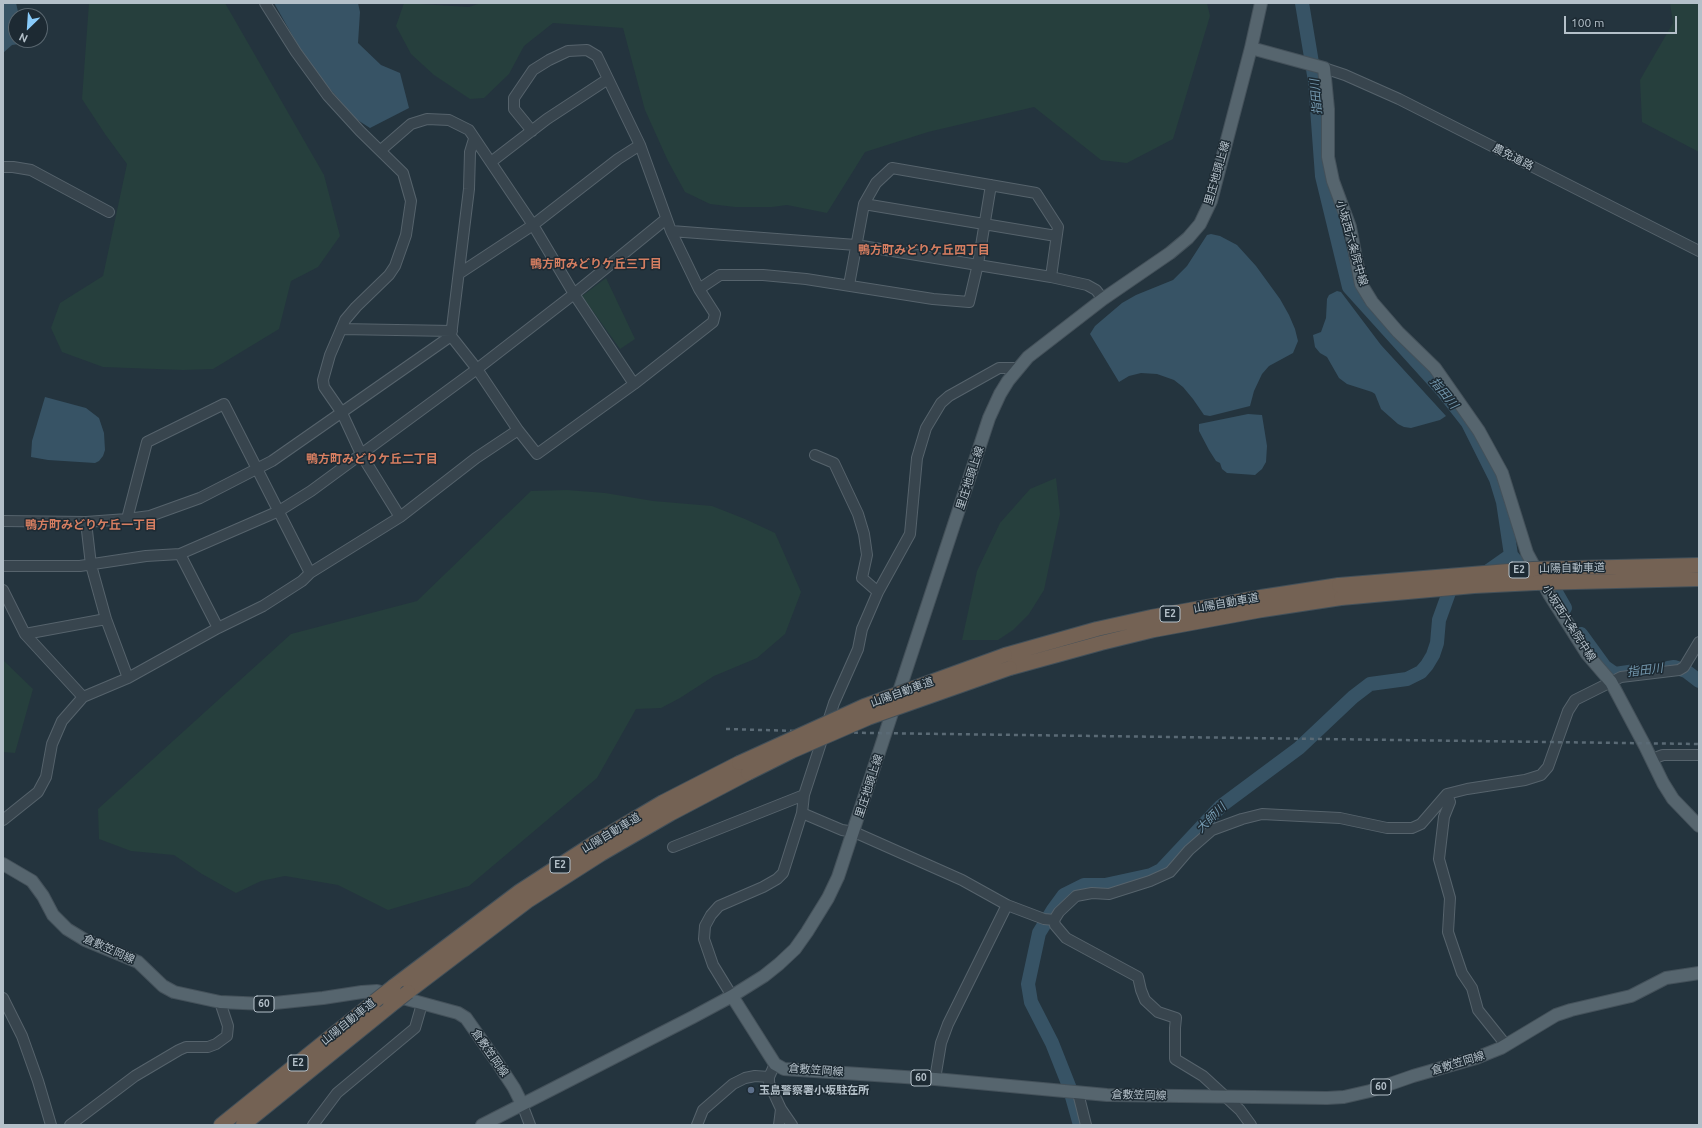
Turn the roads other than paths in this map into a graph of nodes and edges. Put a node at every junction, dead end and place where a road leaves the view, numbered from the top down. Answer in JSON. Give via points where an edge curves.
{"nodes":[{"id":1,"x":265,"y":3,"type":"edge"},
{"id":2,"x":1261,"y":3,"type":"edge"},
{"id":3,"x":1251,"y":48,"type":"junction"},
{"id":4,"x":1321,"y":67,"type":"junction"},
{"id":5,"x":608,"y":78,"type":"junction"},
{"id":6,"x":532,"y":131,"type":"junction"},
{"id":7,"x":474,"y":139,"type":"junction"},
{"id":8,"x":640,"y":145,"type":"junction"},
{"id":9,"x":381,"y":150,"type":"junction"},
{"id":10,"x":491,"y":162,"type":"junction"},
{"id":11,"x":3,"y":167,"type":"edge"},
{"id":12,"x":991,"y":185,"type":"junction"},
{"id":13,"x":864,"y":204,"type":"junction"},
{"id":14,"x":110,"y":212,"type":"dead end"},
{"id":15,"x":666,"y":219,"type":"junction"},
{"id":16,"x":984,"y":223,"type":"junction"},
{"id":17,"x":533,"y":226,"type":"junction"},
{"id":18,"x":671,"y":231,"type":"junction"},
{"id":19,"x":1056,"y":236,"type":"junction"},
{"id":20,"x":856,"y":245,"type":"junction"},
{"id":21,"x":1699,"y":252,"type":"edge"},
{"id":22,"x":978,"y":264,"type":"junction"},
{"id":23,"x":460,"y":273,"type":"junction"},
{"id":24,"x":1051,"y":276,"type":"junction"},
{"id":25,"x":849,"y":285,"type":"junction"},
{"id":26,"x":699,"y":289,"type":"junction"},
{"id":27,"x":574,"y":294,"type":"junction"},
{"id":28,"x":1103,"y":299,"type":"junction"},
{"id":29,"x":341,"y":329,"type":"junction"},
{"id":30,"x":451,"y":333,"type":"junction"},
{"id":31,"x":1018,"y":368,"type":"junction"},
{"id":32,"x":477,"y":369,"type":"junction"},
{"id":33,"x":634,"y":384,"type":"junction"},
{"id":34,"x":342,"y":413,"type":"junction"},
{"id":35,"x":518,"y":430,"type":"junction"},
{"id":36,"x":362,"y":454,"type":"junction"},
{"id":37,"x":815,"y":455,"type":"dead end"},
{"id":38,"x":257,"y":469,"type":"junction"},
{"id":39,"x":279,"y":510,"type":"junction"},
{"id":40,"x":400,"y":517,"type":"junction"},
{"id":41,"x":127,"y":519,"type":"junction"},
{"id":42,"x":3,"y":521,"type":"edge"},
{"id":43,"x":86,"y":522,"type":"junction"},
{"id":44,"x":180,"y":554,"type":"junction"},
{"id":45,"x":91,"y":565,"type":"junction"},
{"id":46,"x":1699,"y":565,"type":"edge"},
{"id":47,"x":3,"y":566,"type":"edge"},
{"id":48,"x":310,"y":574,"type":"junction"},
{"id":49,"x":1699,"y":579,"type":"edge"},
{"id":50,"x":3,"y":590,"type":"edge"},
{"id":51,"x":1340,"y":591,"type":"junction"},
{"id":52,"x":878,"y":592,"type":"junction"},
{"id":53,"x":106,"y":619,"type":"junction"},
{"id":54,"x":218,"y":628,"type":"junction"},
{"id":55,"x":25,"y":634,"type":"junction"},
{"id":56,"x":1699,"y":642,"type":"edge"},
{"id":57,"x":128,"y":678,"type":"junction"},
{"id":58,"x":1611,"y":682,"type":"junction"},
{"id":59,"x":83,"y":698,"type":"junction"},
{"id":60,"x":1699,"y":755,"type":"edge"},
{"id":61,"x":1652,"y":759,"type":"junction"},
{"id":62,"x":743,"y":768,"type":"junction"},
{"id":63,"x":1447,"y":794,"type":"junction"},
{"id":64,"x":804,"y":796,"type":"junction"},
{"id":65,"x":802,"y":813,"type":"junction"},
{"id":66,"x":3,"y":820,"type":"edge"},
{"id":67,"x":1699,"y":826,"type":"edge"},
{"id":68,"x":854,"y":832,"type":"junction"},
{"id":69,"x":673,"y":847,"type":"dead end"},
{"id":70,"x":3,"y":864,"type":"edge"},
{"id":71,"x":1007,"y":905,"type":"junction"},
{"id":72,"x":1051,"y":920,"type":"junction"},
{"id":73,"x":1699,"y":972,"type":"edge"},
{"id":74,"x":732,"y":996,"type":"junction"},
{"id":75,"x":3,"y":998,"type":"edge"},
{"id":76,"x":220,"y":1002,"type":"junction"},
{"id":77,"x":422,"y":1004,"type":"junction"},
{"id":78,"x":1506,"y":1045,"type":"junction"},
{"id":79,"x":775,"y":1064,"type":"junction"},
{"id":80,"x":769,"y":1077,"type":"junction"},
{"id":81,"x":936,"y":1079,"type":"junction"},
{"id":82,"x":1073,"y":1092,"type":"junction"},
{"id":83,"x":1227,"y":1097,"type":"junction"},
{"id":84,"x":522,"y":1104,"type":"junction"},
{"id":85,"x":781,"y":1109,"type":"junction"},
{"id":86,"x":51,"y":1125,"type":"edge"},
{"id":87,"x":70,"y":1125,"type":"edge"},
{"id":88,"x":221,"y":1125,"type":"edge"},
{"id":89,"x":243,"y":1125,"type":"edge"},
{"id":90,"x":313,"y":1125,"type":"edge"},
{"id":91,"x":482,"y":1125,"type":"edge"},
{"id":92,"x":530,"y":1125,"type":"edge"},
{"id":93,"x":697,"y":1125,"type":"edge"},
{"id":94,"x":779,"y":1125,"type":"edge"},
{"id":95,"x":792,"y":1125,"type":"edge"},
{"id":96,"x":1086,"y":1125,"type":"edge"},
{"id":97,"x":1251,"y":1125,"type":"edge"}],
"edges":[{"from":1,"to":9,"type":"street","via":[[328,96]]},
{"from":2,"to":3,"type":"main road","name":"里庄地頭上線"},
{"from":3,"to":4,"type":"main road"},
{"from":3,"to":28,"type":"main road","name":"里庄地頭上線","via":[[1211,201],[1200,224],[1170,253]]},
{"from":4,"to":21,"type":"street","name":"農免道路","via":[[1399,99]]},
{"from":4,"to":58,"type":"main road","name":"小坂西六条院中線","bridge":true,"via":[[1328,109],[1328,157],[1333,181],[1350,228],[1362,284],[1372,302],[1398,332],[1435,368],[1479,431],[1502,473],[1527,553],[1587,654]]},
{"from":5,"to":6,"type":"street"},
{"from":5,"to":6,"type":"street","via":[[597,56],[587,50],[568,51],[533,70],[514,98],[514,109]]},
{"from":5,"to":8,"type":"street"},
{"from":6,"to":10,"type":"street"},
{"from":7,"to":9,"type":"street","via":[[469,130],[449,120],[428,119],[411,124]]},
{"from":7,"to":10,"type":"street"},
{"from":7,"to":23,"type":"street","via":[[470,152],[469,189]]},
{"from":8,"to":15,"type":"street"},
{"from":8,"to":17,"type":"street","via":[[618,159]]},
{"from":9,"to":29,"type":"street","via":[[403,173],[411,201],[406,235],[389,275],[356,307]]},
{"from":10,"to":17,"type":"street"},
{"from":11,"to":14,"type":"street","via":[[31,170]]},
{"from":12,"to":13,"type":"street","via":[[892,168],[876,184]]},
{"from":12,"to":16,"type":"street"},
{"from":12,"to":19,"type":"street","via":[[1036,193],[1058,228]]},
{"from":13,"to":16,"type":"street"},
{"from":13,"to":20,"type":"street"},
{"from":15,"to":18,"type":"street"},
{"from":15,"to":27,"type":"street"},
{"from":16,"to":19,"type":"street"},
{"from":16,"to":22,"type":"street"},
{"from":17,"to":23,"type":"street"},
{"from":17,"to":27,"type":"street"},
{"from":18,"to":20,"type":"street"},
{"from":18,"to":26,"type":"street"},
{"from":19,"to":24,"type":"street"},
{"from":20,"to":22,"type":"street"},
{"from":20,"to":25,"type":"street"},
{"from":22,"to":24,"type":"street"},
{"from":22,"to":25,"type":"street","via":[[969,302],[933,299]]},
{"from":23,"to":30,"type":"street"},
{"from":24,"to":28,"type":"street","via":[[1087,285],[1096,290]]},
{"from":25,"to":26,"type":"street","via":[[763,274],[720,275]]},
{"from":26,"to":33,"type":"street","via":[[715,314],[713,322]]},
{"from":27,"to":32,"type":"street"},
{"from":27,"to":33,"type":"street"},
{"from":28,"to":31,"type":"main road","name":"里庄地頭上線","via":[[1028,357]]},
{"from":29,"to":30,"type":"street"},
{"from":29,"to":34,"type":"street","via":[[323,380],[324,387]]},
{"from":30,"to":32,"type":"street"},
{"from":30,"to":34,"type":"street"},
{"from":31,"to":52,"type":"street","via":[[999,368],[941,403],[926,428],[917,458],[910,534]]},
{"from":31,"to":68,"type":"main road","name":"里庄地頭上線","via":[[1000,394],[990,418]]},
{"from":32,"to":35,"type":"street"},
{"from":32,"to":36,"type":"street"},
{"from":33,"to":35,"type":"street","via":[[537,454]]},
{"from":34,"to":36,"type":"street"},
{"from":34,"to":38,"type":"street"},
{"from":35,"to":40,"type":"street","via":[[476,458]]},
{"from":36,"to":39,"type":"street","via":[[311,491]]},
{"from":36,"to":40,"type":"street"},
{"from":37,"to":52,"type":"street","via":[[834,463],[858,514],[867,555],[862,578]]},
{"from":38,"to":39,"type":"street"},
{"from":38,"to":41,"type":"street","via":[[200,498],[150,516]]},
{"from":38,"to":41,"type":"street","via":[[224,404],[218,406],[147,442]]},
{"from":39,"to":44,"type":"street"},
{"from":39,"to":48,"type":"street"},
{"from":40,"to":48,"type":"street"},
{"from":41,"to":43,"type":"street"},
{"from":42,"to":43,"type":"street"},
{"from":43,"to":45,"type":"street"},
{"from":44,"to":45,"type":"street","via":[[146,556]]},
{"from":44,"to":54,"type":"street"},
{"from":45,"to":47,"type":"street"},
{"from":45,"to":53,"type":"street"},
{"from":46,"to":51,"type":"highway","name":"山陽自動車道","number":"E2","bridge":true,"via":[[1533,569]]},
{"from":48,"to":54,"type":"street","via":[[263,606]]},
{"from":49,"to":51,"type":"highway","name":"山陽自動車道","number":"E2","bridge":true},
{"from":50,"to":55,"type":"street"},
{"from":51,"to":62,"type":"highway","name":"山陽自動車道","number":"E2","bridge":true,"via":[[1261,597],[1098,629],[1007,662],[864,706]]},
{"from":52,"to":64,"type":"street","via":[[862,629],[858,649],[834,703]]},
{"from":53,"to":55,"type":"street"},
{"from":53,"to":57,"type":"street"},
{"from":54,"to":57,"type":"street"},
{"from":55,"to":59,"type":"street"},
{"from":56,"to":58,"type":"street","via":[[1682,669],[1621,677]]},
{"from":57,"to":59,"type":"street"},
{"from":58,"to":61,"type":"main road","name":"小坂西六条院中線"},
{"from":58,"to":63,"type":"street","via":[[1575,700],[1568,711],[1548,767],[1541,775]]},
{"from":59,"to":66,"type":"street","via":[[62,721],[52,744],[46,777],[38,792]]},
{"from":60,"to":61,"type":"street","via":[[1663,756]]},
{"from":61,"to":67,"type":"main road","name":"小坂西六条院中線","via":[[1673,798]]},
{"from":62,"to":88,"type":"highway","name":"山陽自動車道","number":"E2","bridge":true,"via":[[663,802],[520,891],[394,986]]},
{"from":62,"to":89,"type":"highway","name":"山陽自動車道","number":"E2","bridge":true,"via":[[529,900],[390,1006]]},
{"from":63,"to":72,"type":"street","via":[[1421,824],[1412,828],[1387,828],[1340,818],[1281,814],[1262,814],[1242,819],[1212,830],[1189,850],[1170,872],[1109,894],[1092,893],[1076,896]]},
{"from":63,"to":78,"type":"street","via":[[1450,802],[1444,816],[1439,859],[1450,898],[1448,932],[1462,972],[1472,988],[1478,1010]]},
{"from":64,"to":65,"type":"street"},
{"from":64,"to":69,"type":"street"},
{"from":65,"to":68,"type":"street","via":[[842,830]]},
{"from":65,"to":74,"type":"street","via":[[783,873],[764,888],[719,906],[705,926],[704,939],[713,965]]},
{"from":68,"to":71,"type":"street","via":[[962,880]]},
{"from":68,"to":74,"type":"main road","name":"里庄地頭上線","via":[[838,877],[808,932],[779,964]]},
{"from":70,"to":76,"type":"main road","name":"倉敷笠岡線","number":"60","via":[[32,881],[53,915],[67,929],[85,940],[138,962],[163,986],[174,992]]},
{"from":71,"to":72,"type":"street"},
{"from":71,"to":81,"type":"street","via":[[948,1024],[941,1043]]},
{"from":72,"to":83,"type":"street","via":[[1066,938],[1138,977],[1145,1000],[1158,1012],[1176,1018],[1174,1059],[1203,1076]]},
{"from":73,"to":78,"type":"main road","name":"倉敷笠岡線","number":"60","via":[[1666,978],[1631,996],[1556,1015]]},
{"from":74,"to":79,"type":"main road","name":"倉敷笠岡線"},
{"from":74,"to":84,"type":"main road"},
{"from":75,"to":86,"type":"street","via":[[22,1036]]},
{"from":76,"to":77,"type":"main road","name":"倉敷笠岡線","number":"60","via":[[265,1004],[377,991]]},
{"from":76,"to":87,"type":"street","via":[[228,1026],[227,1036],[208,1047],[186,1047],[179,1050],[135,1076]]},
{"from":77,"to":84,"type":"main road","name":"倉敷笠岡線","number":"60","via":[[445,1008],[466,1018],[514,1088]]},
{"from":77,"to":90,"type":"street","via":[[415,1028],[337,1092]]},
{"from":78,"to":83,"type":"main road","name":"倉敷笠岡線","number":"60","via":[[1476,1058],[1350,1096]]},
{"from":79,"to":80,"type":"street"},
{"from":79,"to":81,"type":"main road","name":"倉敷笠岡線","number":"60","via":[[784,1069]]},
{"from":80,"to":85,"type":"street","via":[[769,1083]]},
{"from":80,"to":93,"type":"street","via":[[755,1076],[733,1084],[703,1110]]},
{"from":81,"to":82,"type":"main road","name":"倉敷笠岡線","number":"60"},
{"from":82,"to":83,"type":"main road","name":"倉敷笠岡線","number":"60","via":[[1134,1096]]},
{"from":82,"to":96,"type":"street"},
{"from":83,"to":97,"type":"street"},
{"from":84,"to":91,"type":"main road"},
{"from":84,"to":92,"type":"street"},
{"from":85,"to":94,"type":"street"},
{"from":85,"to":95,"type":"street"}]}
